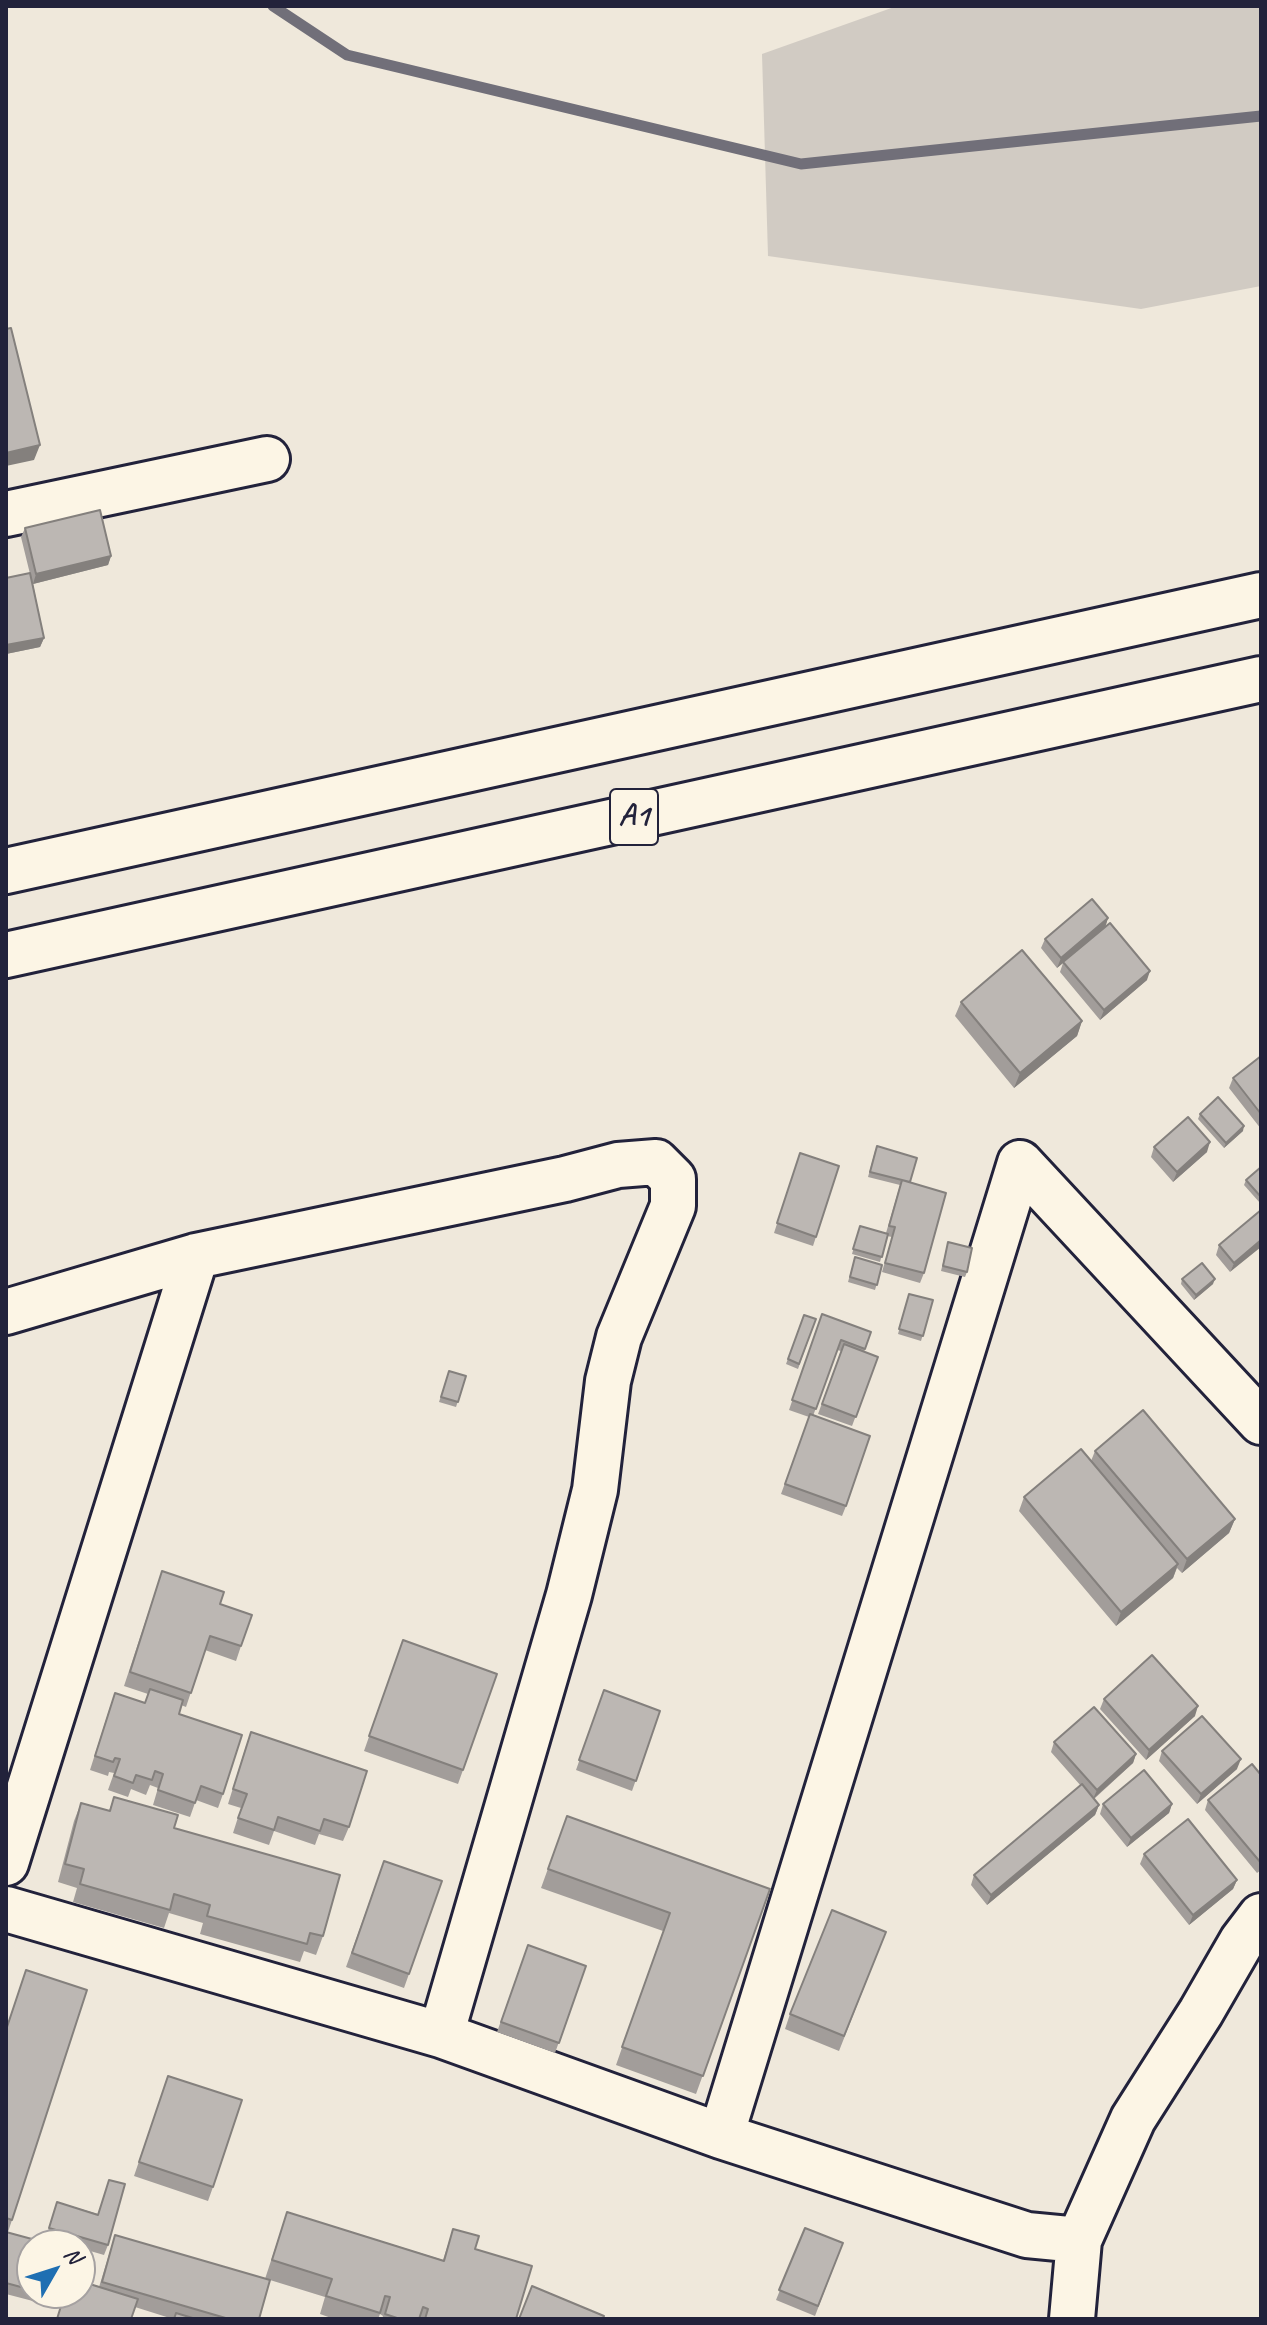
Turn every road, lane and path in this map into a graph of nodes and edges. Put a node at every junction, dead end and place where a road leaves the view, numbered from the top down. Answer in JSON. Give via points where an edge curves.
{"nodes":[{"id":1,"x":267,"y":459,"type":"dead end"},
{"id":2,"x":6,"y":514,"type":"edge"},
{"id":3,"x":1261,"y":595,"type":"edge"},
{"id":4,"x":1261,"y":679,"type":"edge"},
{"id":5,"x":6,"y":871,"type":"edge"},
{"id":6,"x":6,"y":955,"type":"edge"},
{"id":7,"x":196,"y":1256,"type":"junction"},
{"id":8,"x":6,"y":1312,"type":"edge"},
{"id":9,"x":1261,"y":1422,"type":"edge"},
{"id":10,"x":6,"y":1863,"type":"edge"},
{"id":11,"x":6,"y":1909,"type":"edge"},
{"id":12,"x":1261,"y":1916,"type":"edge"},
{"id":13,"x":441,"y":2035,"type":"junction"},
{"id":14,"x":721,"y":2136,"type":"junction"},
{"id":15,"x":1079,"y":2240,"type":"junction"},
{"id":16,"x":1072,"y":2319,"type":"edge"}],
"edges":[{"from":1,"to":2,"type":"street"},
{"from":3,"to":5,"type":"street","number":"A1"},
{"from":4,"to":6,"type":"street","number":"A1"},
{"from":7,"to":8,"type":"street"},
{"from":7,"to":10,"type":"street"},
{"from":7,"to":13,"type":"street","via":[[618,1165],[656,1162],[673,1179],[673,1206],[619,1337],[608,1381],[595,1490],[569,1595]]},
{"from":9,"to":14,"type":"street","via":[[1020,1163]]},
{"from":11,"to":13,"type":"street"},
{"from":12,"to":15,"type":"street","via":[[1133,2119]]},
{"from":13,"to":14,"type":"street"},
{"from":14,"to":15,"type":"street","via":[[1027,2235]]},
{"from":15,"to":16,"type":"street"}]}
